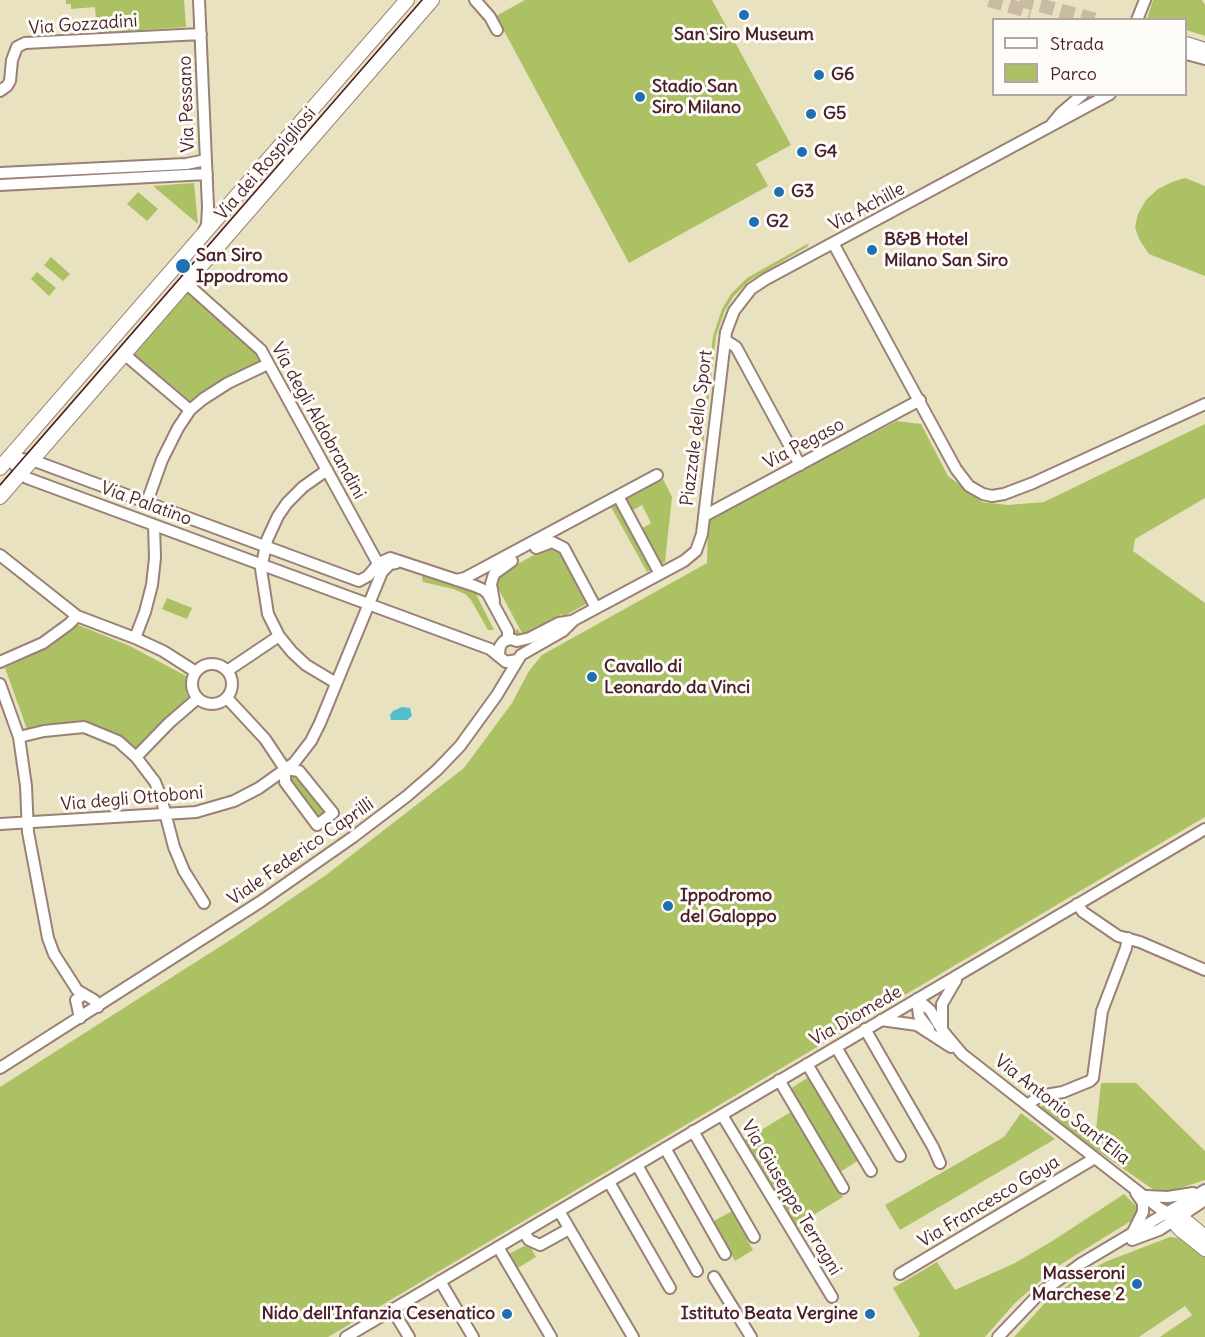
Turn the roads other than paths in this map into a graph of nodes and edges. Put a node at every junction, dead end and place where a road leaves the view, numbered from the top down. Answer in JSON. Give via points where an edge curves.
{"nodes":[{"id":1,"x":199,"y":0,"type":"edge"},
{"id":2,"x":407,"y":0,"type":"edge"},
{"id":3,"x":432,"y":0,"type":"edge"},
{"id":4,"x":475,"y":0,"type":"edge"},
{"id":5,"x":1145,"y":0,"type":"edge"},
{"id":6,"x":1139,"y":18,"type":"edge"},
{"id":7,"x":497,"y":30,"type":"dead end"},
{"id":8,"x":201,"y":34,"type":"junction"},
{"id":9,"x":1187,"y":38,"type":"edge"},
{"id":10,"x":1205,"y":42,"type":"edge"},
{"id":11,"x":1187,"y":45,"type":"edge"},
{"id":12,"x":1205,"y":50,"type":"edge"},
{"id":13,"x":1187,"y":54,"type":"edge"},
{"id":14,"x":1205,"y":59,"type":"edge"},
{"id":15,"x":0,"y":91,"type":"edge"},
{"id":16,"x":1081,"y":96,"type":"edge"},
{"id":17,"x":1106,"y":96,"type":"edge"},
{"id":18,"x":1050,"y":127,"type":"junction"},
{"id":19,"x":206,"y":160,"type":"junction"},
{"id":20,"x":0,"y":173,"type":"edge"},
{"id":21,"x":207,"y":174,"type":"junction"},
{"id":22,"x":0,"y":185,"type":"edge"},
{"id":23,"x":208,"y":207,"type":"junction"},
{"id":24,"x":223,"y":212,"type":"junction"},
{"id":25,"x":202,"y":236,"type":"junction"},
{"id":26,"x":833,"y":243,"type":"junction"},
{"id":27,"x":186,"y":282,"type":"junction"},
{"id":28,"x":725,"y":340,"type":"junction"},
{"id":29,"x":124,"y":354,"type":"junction"},
{"id":30,"x":268,"y":364,"type":"junction"},
{"id":31,"x":920,"y":400,"type":"junction"},
{"id":32,"x":1205,"y":404,"type":"edge"},
{"id":33,"x":190,"y":410,"type":"junction"},
{"id":34,"x":32,"y":460,"type":"junction"},
{"id":35,"x":5,"y":463,"type":"edge"},
{"id":36,"x":800,"y":465,"type":"junction"},
{"id":37,"x":327,"y":470,"type":"junction"},
{"id":38,"x":21,"y":473,"type":"junction"},
{"id":39,"x":657,"y":475,"type":"dead end"},
{"id":40,"x":618,"y":496,"type":"junction"},
{"id":41,"x":0,"y":497,"type":"edge"},
{"id":42,"x":147,"y":502,"type":"junction"},
{"id":43,"x":704,"y":516,"type":"junction"},
{"id":44,"x":154,"y":525,"type":"junction"},
{"id":45,"x":265,"y":546,"type":"junction"},
{"id":46,"x":0,"y":555,"type":"edge"},
{"id":47,"x":261,"y":564,"type":"junction"},
{"id":48,"x":381,"y":567,"type":"junction"},
{"id":49,"x":660,"y":574,"type":"junction"},
{"id":50,"x":456,"y":580,"type":"junction"},
{"id":51,"x":371,"y":599,"type":"junction"},
{"id":52,"x":495,"y":606,"type":"junction"},
{"id":53,"x":596,"y":608,"type":"junction"},
{"id":54,"x":77,"y":616,"type":"junction"},
{"id":55,"x":574,"y":620,"type":"junction"},
{"id":56,"x":279,"y":636,"type":"junction"},
{"id":57,"x":135,"y":638,"type":"junction"},
{"id":58,"x":513,"y":640,"type":"junction"},
{"id":59,"x":501,"y":657,"type":"junction"},
{"id":60,"x":519,"y":657,"type":"junction"},
{"id":61,"x":0,"y":662,"type":"edge"},
{"id":62,"x":227,"y":671,"type":"junction"},
{"id":63,"x":196,"y":672,"type":"junction"},
{"id":64,"x":336,"y":683,"type":"junction"},
{"id":65,"x":0,"y":684,"type":"edge"},
{"id":66,"x":497,"y":695,"type":"junction"},
{"id":67,"x":198,"y":698,"type":"junction"},
{"id":68,"x":227,"y":698,"type":"junction"},
{"id":69,"x":19,"y":737,"type":"junction"},
{"id":70,"x":136,"y":757,"type":"junction"},
{"id":71,"x":285,"y":769,"type":"junction"},
{"id":72,"x":166,"y":815,"type":"junction"},
{"id":73,"x":27,"y":823,"type":"junction"},
{"id":74,"x":0,"y":825,"type":"edge"},
{"id":75,"x":1205,"y":829,"type":"edge"},
{"id":76,"x":204,"y":903,"type":"dead end"},
{"id":77,"x":1077,"y":904,"type":"junction"},
{"id":78,"x":1128,"y":938,"type":"junction"},
{"id":79,"x":1205,"y":970,"type":"edge"},
{"id":80,"x":959,"y":976,"type":"junction"},
{"id":81,"x":84,"y":994,"type":"junction"},
{"id":82,"x":917,"y":999,"type":"junction"},
{"id":83,"x":98,"y":1007,"type":"junction"},
{"id":84,"x":80,"y":1018,"type":"junction"},
{"id":85,"x":880,"y":1020,"type":"junction"},
{"id":86,"x":865,"y":1029,"type":"junction"},
{"id":87,"x":938,"y":1033,"type":"junction"},
{"id":88,"x":836,"y":1047,"type":"junction"},
{"id":89,"x":807,"y":1064,"type":"junction"},
{"id":90,"x":0,"y":1068,"type":"edge"},
{"id":91,"x":779,"y":1080,"type":"junction"},
{"id":92,"x":1027,"y":1106,"type":"junction"},
{"id":93,"x":722,"y":1115,"type":"junction"},
{"id":94,"x":693,"y":1131,"type":"junction"},
{"id":95,"x":664,"y":1148,"type":"junction"},
{"id":96,"x":900,"y":1156,"type":"dead end"},
{"id":97,"x":1095,"y":1158,"type":"junction"},
{"id":98,"x":940,"y":1163,"type":"dead end"},
{"id":99,"x":637,"y":1165,"type":"junction"},
{"id":100,"x":871,"y":1171,"type":"dead end"},
{"id":101,"x":609,"y":1182,"type":"junction"},
{"id":102,"x":1128,"y":1184,"type":"junction"},
{"id":103,"x":843,"y":1188,"type":"dead end"},
{"id":104,"x":1205,"y":1190,"type":"edge"},
{"id":105,"x":1143,"y":1195,"type":"junction"},
{"id":106,"x":1205,"y":1200,"type":"edge"},
{"id":107,"x":559,"y":1211,"type":"junction"},
{"id":108,"x":1173,"y":1218,"type":"junction"},
{"id":109,"x":569,"y":1229,"type":"junction"},
{"id":110,"x":524,"y":1232,"type":"junction"},
{"id":111,"x":1131,"y":1235,"type":"junction"},
{"id":112,"x":754,"y":1237,"type":"dead end"},
{"id":113,"x":1205,"y":1237,"type":"edge"},
{"id":114,"x":1113,"y":1245,"type":"junction"},
{"id":115,"x":498,"y":1247,"type":"junction"},
{"id":116,"x":1205,"y":1249,"type":"edge"},
{"id":117,"x":725,"y":1254,"type":"dead end"},
{"id":118,"x":698,"y":1271,"type":"dead end"},
{"id":119,"x":900,"y":1274,"type":"dead end"},
{"id":120,"x":714,"y":1276,"type":"dead end"},
{"id":121,"x":440,"y":1281,"type":"junction"},
{"id":122,"x":670,"y":1288,"type":"dead end"},
{"id":123,"x":832,"y":1297,"type":"dead end"},
{"id":124,"x":392,"y":1309,"type":"junction"},
{"id":125,"x":346,"y":1337,"type":"edge"},
{"id":126,"x":409,"y":1337,"type":"edge"},
{"id":127,"x":473,"y":1337,"type":"edge"},
{"id":128,"x":551,"y":1337,"type":"edge"},
{"id":129,"x":633,"y":1337,"type":"edge"},
{"id":130,"x":751,"y":1337,"type":"edge"},
{"id":131,"x":998,"y":1337,"type":"edge"}],
"edges":[{"from":1,"to":8,"type":"street","name":"Via Pessano"},
{"from":2,"to":24,"type":"main road","name":"Via dei Rospigliosi"},
{"from":3,"to":27,"type":"main road","name":"Via dei Rospigliosi"},
{"from":4,"to":7,"type":"street"},
{"from":5,"to":6,"type":"street"},
{"from":8,"to":15,"type":"street","name":"Via Gozzadini","via":[[25,43],[17,47],[10,81]]},
{"from":8,"to":19,"type":"street","name":"Via Pessano"},
{"from":9,"to":10,"type":"main road"},
{"from":11,"to":12,"type":"main road"},
{"from":13,"to":14,"type":"street"},
{"from":16,"to":18,"type":"street","name":"Via Achille"},
{"from":17,"to":18,"type":"street","name":"Via Achille"},
{"from":18,"to":26,"type":"street","name":"Via Achille"},
{"from":19,"to":20,"type":"street"},
{"from":19,"to":21,"type":"street","name":"Via Pessano"},
{"from":21,"to":22,"type":"street"},
{"from":21,"to":23,"type":"street","name":"Via Pessano"},
{"from":23,"to":24,"type":"street"},
{"from":23,"to":25,"type":"street","name":"Via Pessano"},
{"from":24,"to":25,"type":"main road","name":"Via dei Rospigliosi"},
{"from":25,"to":35,"type":"main road","name":"Via dei Rospigliosi"},
{"from":26,"to":28,"type":"street","name":"Via Achille","via":[[751,289],[734,311]]},
{"from":26,"to":31,"type":"street"},
{"from":27,"to":29,"type":"main road","name":"Via dei Rospigliosi"},
{"from":27,"to":30,"type":"street","name":"Via degli Aldobrandini","via":[[258,346]]},
{"from":28,"to":36,"type":"street","name":"Piazzale dello Sport","via":[[736,347]]},
{"from":28,"to":43,"type":"street","name":"Piazzale dello Sport"},
{"from":29,"to":33,"type":"street"},
{"from":29,"to":34,"type":"main road","name":"Via dei Rospigliosi"},
{"from":30,"to":33,"type":"street","via":[[228,383]]},
{"from":30,"to":37,"type":"street","name":"Via degli Aldobrandini"},
{"from":31,"to":32,"type":"street","via":[[962,478],[976,490],[992,496],[1034,483]]},
{"from":31,"to":36,"type":"street","name":"Via Pegaso"},
{"from":33,"to":42,"type":"street","via":[[162,460]]},
{"from":34,"to":35,"type":"street"},
{"from":34,"to":38,"type":"main road","name":"Via dei Rospigliosi"},
{"from":34,"to":42,"type":"street","name":"Via Palatino"},
{"from":35,"to":38,"type":"street"},
{"from":36,"to":43,"type":"street","name":"Via Pegaso"},
{"from":37,"to":45,"type":"street","via":[[287,503]]},
{"from":37,"to":48,"type":"street","name":"Via degli Aldobrandini"},
{"from":38,"to":41,"type":"main road","name":"Via dei Rospigliosi"},
{"from":38,"to":44,"type":"street","name":"Via Palatino"},
{"from":39,"to":40,"type":"street","name":"Piazzale dello Sport"},
{"from":40,"to":49,"type":"street"},
{"from":40,"to":50,"type":"street","name":"Piazzale dello Sport"},
{"from":42,"to":45,"type":"street","name":"Via Palatino"},
{"from":43,"to":49,"type":"street","name":"Piazzale dello Sport","via":[[696,551]]},
{"from":44,"to":47,"type":"street","name":"Via Palatino"},
{"from":44,"to":57,"type":"street","via":[[152,585]]},
{"from":45,"to":47,"type":"street"},
{"from":45,"to":48,"type":"street","name":"Via Palatino","via":[[359,580]]},
{"from":46,"to":54,"type":"street"},
{"from":47,"to":51,"type":"street","name":"Via Palatino","via":[[357,600]]},
{"from":47,"to":56,"type":"street","via":[[264,599]]},
{"from":48,"to":50,"type":"street","via":[[401,563]]},
{"from":48,"to":51,"type":"street"},
{"from":49,"to":53,"type":"street","name":"Piazzale dello Sport"},
{"from":50,"to":52,"type":"street","via":[[484,590]]},
{"from":51,"to":59,"type":"street"},
{"from":51,"to":64,"type":"street","name":"Via degli Ottoboni"},
{"from":52,"to":53,"type":"street","via":[[492,579],[496,570],[552,542],[567,552]]},
{"from":52,"to":58,"type":"street"},
{"from":53,"to":55,"type":"street","name":"Piazzale dello Sport"},
{"from":54,"to":57,"type":"street"},
{"from":54,"to":61,"type":"street","via":[[43,643]]},
{"from":55,"to":58,"type":"street","name":"Piazzale dello Sport","via":[[530,638]]},
{"from":55,"to":60,"type":"street","name":"Piazzale dello Sport"},
{"from":56,"to":62,"type":"street"},
{"from":56,"to":64,"type":"street","via":[[306,665]]},
{"from":57,"to":63,"type":"street"},
{"from":58,"to":59,"type":"street","via":[[500,645]]},
{"from":58,"to":60,"type":"street","via":[[521,647]]},
{"from":59,"to":60,"type":"street","via":[[509,662]]},
{"from":59,"to":66,"type":"street","name":"Viale Federico Caprilli","via":[[502,680]]},
{"from":60,"to":66,"type":"street","name":"Viale Federico Caprilli"},
{"from":62,"to":63,"type":"street","via":[[213,664]]},
{"from":62,"to":68,"type":"street","via":[[232,684]]},
{"from":63,"to":67,"type":"street","via":[[192,685]]},
{"from":64,"to":71,"type":"street","name":"Via degli Ottoboni","via":[[311,741]]},
{"from":65,"to":69,"type":"street"},
{"from":66,"to":83,"type":"street","name":"Viale Federico Caprilli","via":[[450,757],[389,810],[276,892]]},
{"from":67,"to":68,"type":"street","via":[[213,704]]},
{"from":67,"to":70,"type":"street"},
{"from":68,"to":71,"type":"street"},
{"from":69,"to":70,"type":"street","via":[[84,728],[117,741]]},
{"from":69,"to":73,"type":"street"},
{"from":70,"to":72,"type":"street","via":[[150,772]]},
{"from":71,"to":71,"type":"street","via":[[285,782],[317,825],[333,813],[299,771]]},
{"from":71,"to":72,"type":"street","name":"Via degli Ottoboni","via":[[234,801],[209,810]]},
{"from":72,"to":73,"type":"street","name":"Via degli Ottoboni"},
{"from":72,"to":76,"type":"street","via":[[182,868]]},
{"from":73,"to":74,"type":"street","name":"Via degli Ottoboni"},
{"from":73,"to":81,"type":"street","via":[[48,938],[54,954]]},
{"from":75,"to":77,"type":"street","name":"Via Diomede"},
{"from":77,"to":78,"type":"street","via":[[1118,936]]},
{"from":77,"to":80,"type":"street","name":"Via Diomede"},
{"from":78,"to":79,"type":"street"},
{"from":78,"to":92,"type":"street","via":[[1105,1001],[1093,1078],[1063,1092],[1040,1096]]},
{"from":80,"to":82,"type":"street","name":"Via Diomede"},
{"from":80,"to":87,"type":"street","via":[[942,1004]]},
{"from":81,"to":83,"type":"street"},
{"from":81,"to":84,"type":"street","via":[[76,1000]]},
{"from":82,"to":85,"type":"street","name":"Via Diomede"},
{"from":82,"to":87,"type":"street","via":[[919,1016]]},
{"from":83,"to":84,"type":"street","name":"Viale Federico Caprilli"},
{"from":84,"to":90,"type":"street","name":"Viale Federico Caprilli"},
{"from":85,"to":86,"type":"street","name":"Via Diomede"},
{"from":85,"to":87,"type":"street","via":[[910,1023]]},
{"from":86,"to":88,"type":"street","name":"Via Diomede"},
{"from":86,"to":98,"type":"street"},
{"from":87,"to":92,"type":"street","name":"Via Antonio Sant'Elia"},
{"from":88,"to":89,"type":"street","name":"Via Diomede"},
{"from":88,"to":96,"type":"street"},
{"from":89,"to":91,"type":"street","name":"Via Diomede"},
{"from":89,"to":100,"type":"street"},
{"from":91,"to":93,"type":"street","name":"Via Diomede"},
{"from":91,"to":103,"type":"street"},
{"from":92,"to":97,"type":"street","name":"Via Antonio Sant'Elia"},
{"from":93,"to":94,"type":"street","name":"Via Diomede"},
{"from":93,"to":123,"type":"street","name":"Via Giuseppe Terragni"},
{"from":94,"to":95,"type":"street","name":"Via Diomede"},
{"from":94,"to":112,"type":"street"},
{"from":95,"to":99,"type":"street","name":"Via Diomede"},
{"from":95,"to":117,"type":"street"},
{"from":97,"to":102,"type":"street","name":"Via Antonio Sant'Elia"},
{"from":97,"to":119,"type":"street","name":"Via Francesco Goya"},
{"from":99,"to":101,"type":"street","name":"Via Diomede"},
{"from":99,"to":118,"type":"street"},
{"from":101,"to":107,"type":"street","name":"Via Diomede"},
{"from":101,"to":122,"type":"street"},
{"from":102,"to":105,"type":"street","name":"Via Antonio Sant'Elia"},
{"from":102,"to":111,"type":"street","via":[[1142,1201],[1143,1209]]},
{"from":104,"to":105,"type":"street","via":[[1168,1197]]},
{"from":104,"to":108,"type":"street"},
{"from":105,"to":108,"type":"street","name":"Via Antonio Sant'Elia"},
{"from":106,"to":108,"type":"street"},
{"from":107,"to":109,"type":"street"},
{"from":107,"to":110,"type":"street","name":"Via Diomede"},
{"from":108,"to":111,"type":"street"},
{"from":108,"to":113,"type":"main road","name":"Via Antonio Sant'Elia","via":[[1188,1223]]},
{"from":108,"to":114,"type":"street"},
{"from":108,"to":116,"type":"main road","name":"Via Antonio Sant'Elia","via":[[1180,1229]]},
{"from":109,"to":110,"type":"street","via":[[540,1245],[529,1240]]},
{"from":109,"to":129,"type":"street"},
{"from":110,"to":115,"type":"street","name":"Via Diomede"},
{"from":111,"to":114,"type":"street"},
{"from":114,"to":131,"type":"street","via":[[1039,1294]]},
{"from":115,"to":121,"type":"street","name":"Via Diomede"},
{"from":115,"to":128,"type":"street"},
{"from":120,"to":130,"type":"street"},
{"from":121,"to":124,"type":"street","name":"Via Diomede"},
{"from":121,"to":127,"type":"street"},
{"from":124,"to":125,"type":"street","name":"Via Diomede"},
{"from":124,"to":126,"type":"street"}]}
